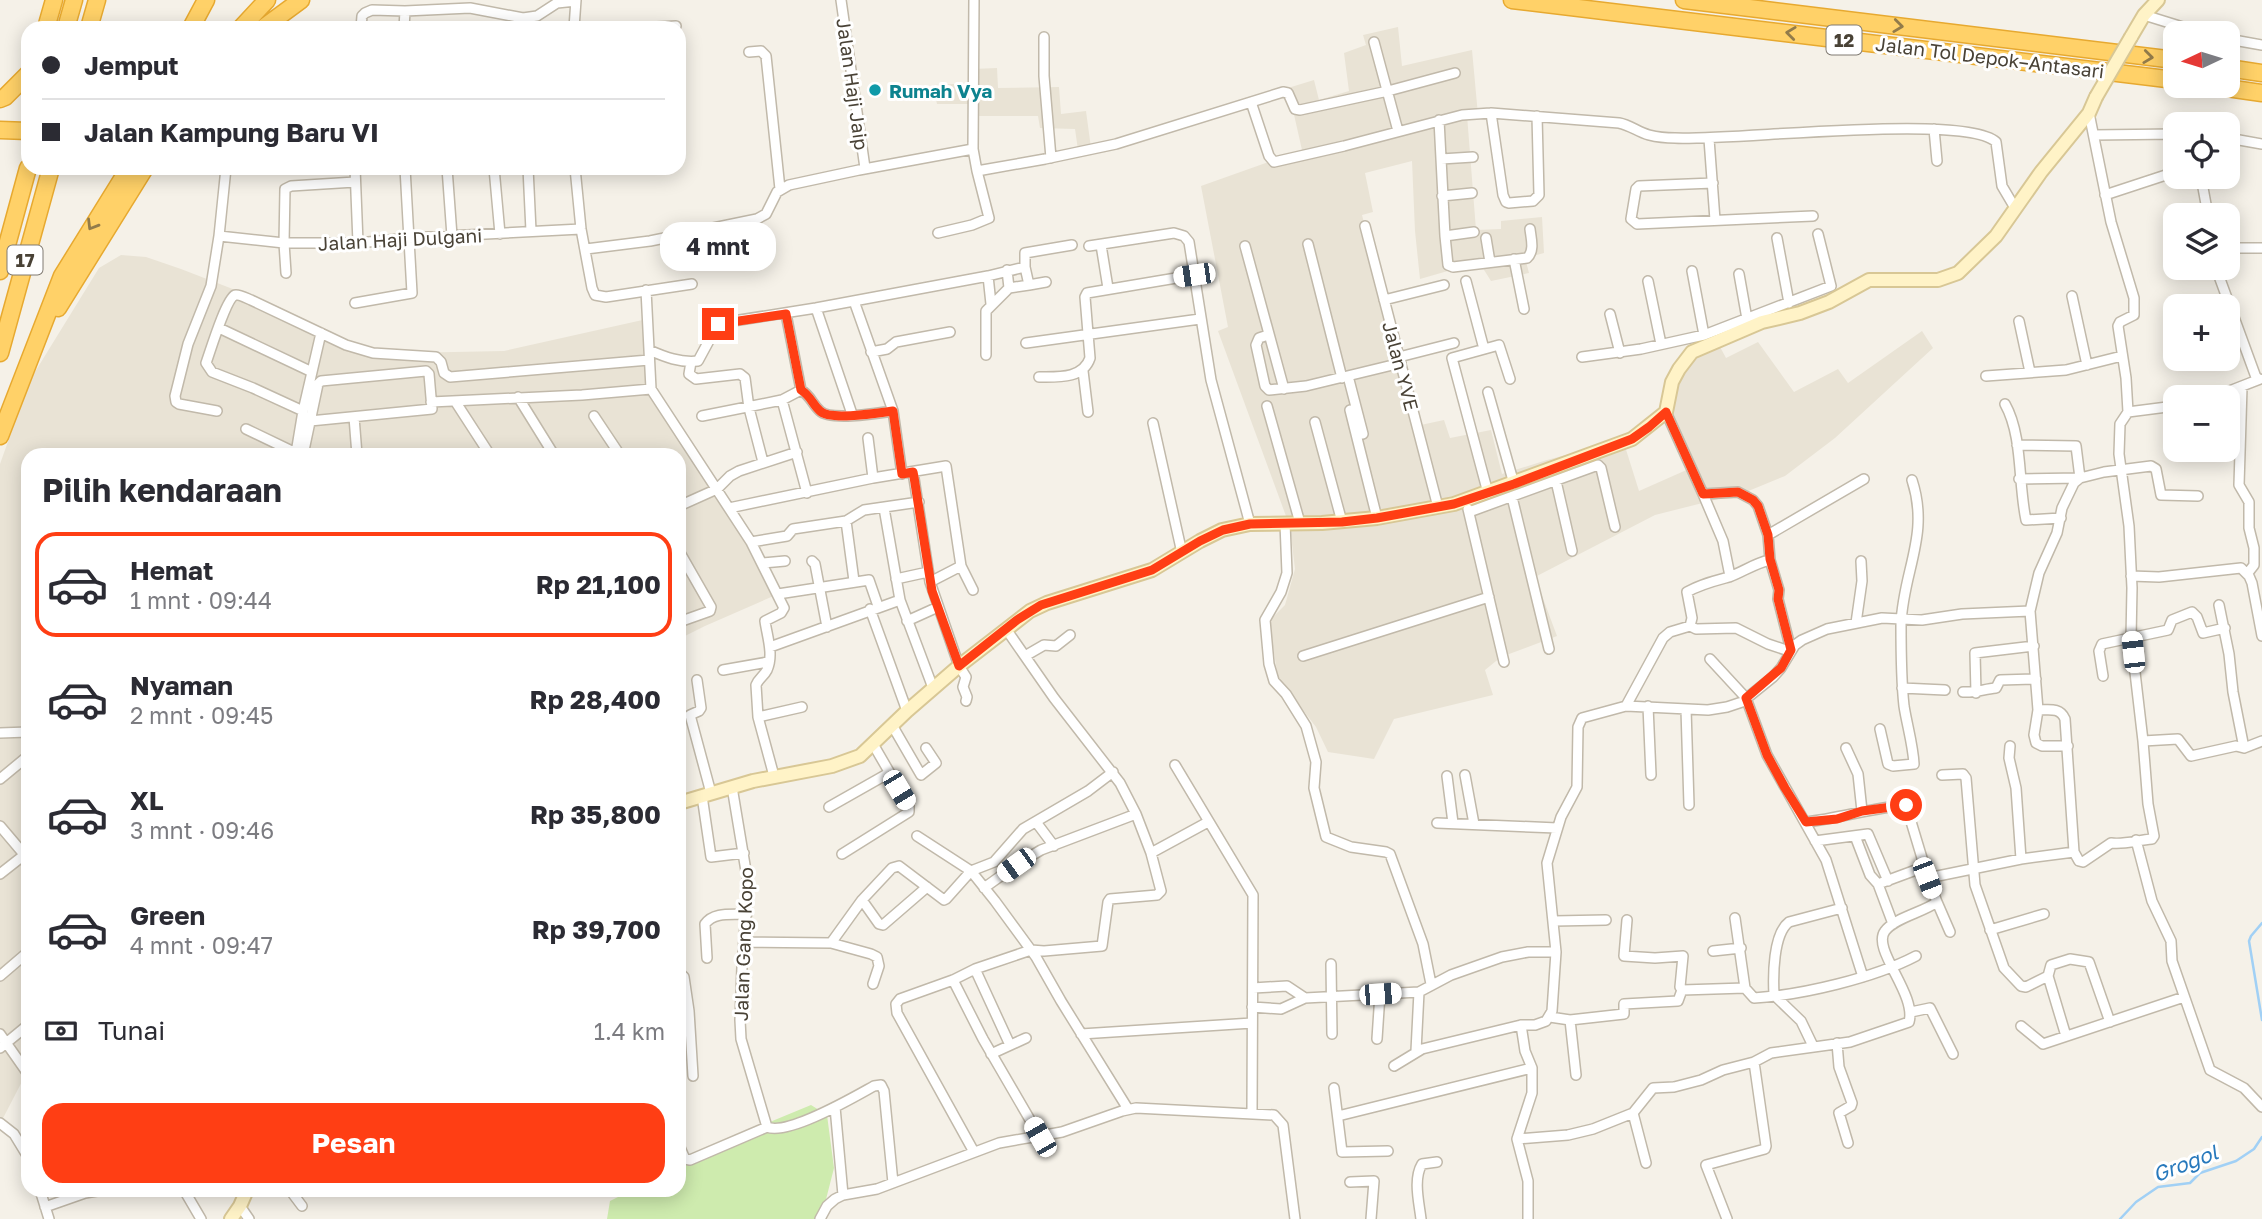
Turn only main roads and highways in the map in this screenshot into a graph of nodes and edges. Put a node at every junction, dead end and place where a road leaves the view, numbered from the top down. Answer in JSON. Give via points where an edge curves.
{"nodes":[{"id":1,"x":54,"y":0,"type":"edge"},
{"id":2,"x":74,"y":0,"type":"edge"},
{"id":3,"x":97,"y":0,"type":"edge"},
{"id":4,"x":206,"y":0,"type":"edge"},
{"id":5,"x":267,"y":0,"type":"edge"},
{"id":6,"x":300,"y":0,"type":"edge"},
{"id":7,"x":1512,"y":0,"type":"edge"},
{"id":8,"x":1684,"y":0,"type":"edge"},
{"id":9,"x":48,"y":21,"type":"edge"},
{"id":10,"x":68,"y":21,"type":"edge"},
{"id":11,"x":91,"y":21,"type":"edge"},
{"id":12,"x":195,"y":21,"type":"edge"},
{"id":13,"x":248,"y":21,"type":"edge"},
{"id":14,"x":272,"y":21,"type":"edge"},
{"id":15,"x":2163,"y":59,"type":"edge"},
{"id":16,"x":2240,"y":70,"type":"edge"},
{"id":17,"x":2262,"y":73,"type":"edge"},
{"id":18,"x":2163,"y":79,"type":"edge"},
{"id":19,"x":21,"y":81,"type":"edge"},
{"id":20,"x":2240,"y":90,"type":"edge"},
{"id":21,"x":2262,"y":93,"type":"edge"},
{"id":22,"x":0,"y":99,"type":"edge"},
{"id":23,"x":0,"y":130,"type":"edge"},
{"id":24,"x":21,"y":131,"type":"edge"},
{"id":25,"x":26,"y":175,"type":"edge"},
{"id":26,"x":49,"y":175,"type":"edge"},
{"id":27,"x":125,"y":175,"type":"edge"},
{"id":28,"x":141,"y":175,"type":"edge"},
{"id":29,"x":0,"y":271,"type":"edge"},
{"id":30,"x":35,"y":344,"type":"junction"},
{"id":31,"x":0,"y":353,"type":"edge"},
{"id":32,"x":0,"y":436,"type":"edge"}],
"edges":[{"from":1,"to":9,"type":"highway"},
{"from":2,"to":10,"type":"highway"},
{"from":3,"to":11,"type":"highway"},
{"from":4,"to":12,"type":"highway"},
{"from":5,"to":13,"type":"highway"},
{"from":6,"to":14,"type":"highway"},
{"from":18,"to":7,"type":"highway","name":"Jalan Tol Depok–Antasari","number":"12","one_way":true},
{"from":8,"to":15,"type":"highway","name":"Jalan Tol Depok–Antasari","number":"12","one_way":true},
{"from":16,"to":17,"type":"highway"},
{"from":19,"to":22,"type":"highway"},
{"from":20,"to":21,"type":"highway"},
{"from":23,"to":24,"type":"highway"},
{"from":25,"to":29,"type":"highway","number":"17"},
{"from":26,"to":31,"type":"highway","number":"17"},
{"from":27,"to":30,"type":"highway","one_way":true,"via":[[62,276]]},
{"from":28,"to":30,"type":"highway"},
{"from":30,"to":32,"type":"highway"}]}
